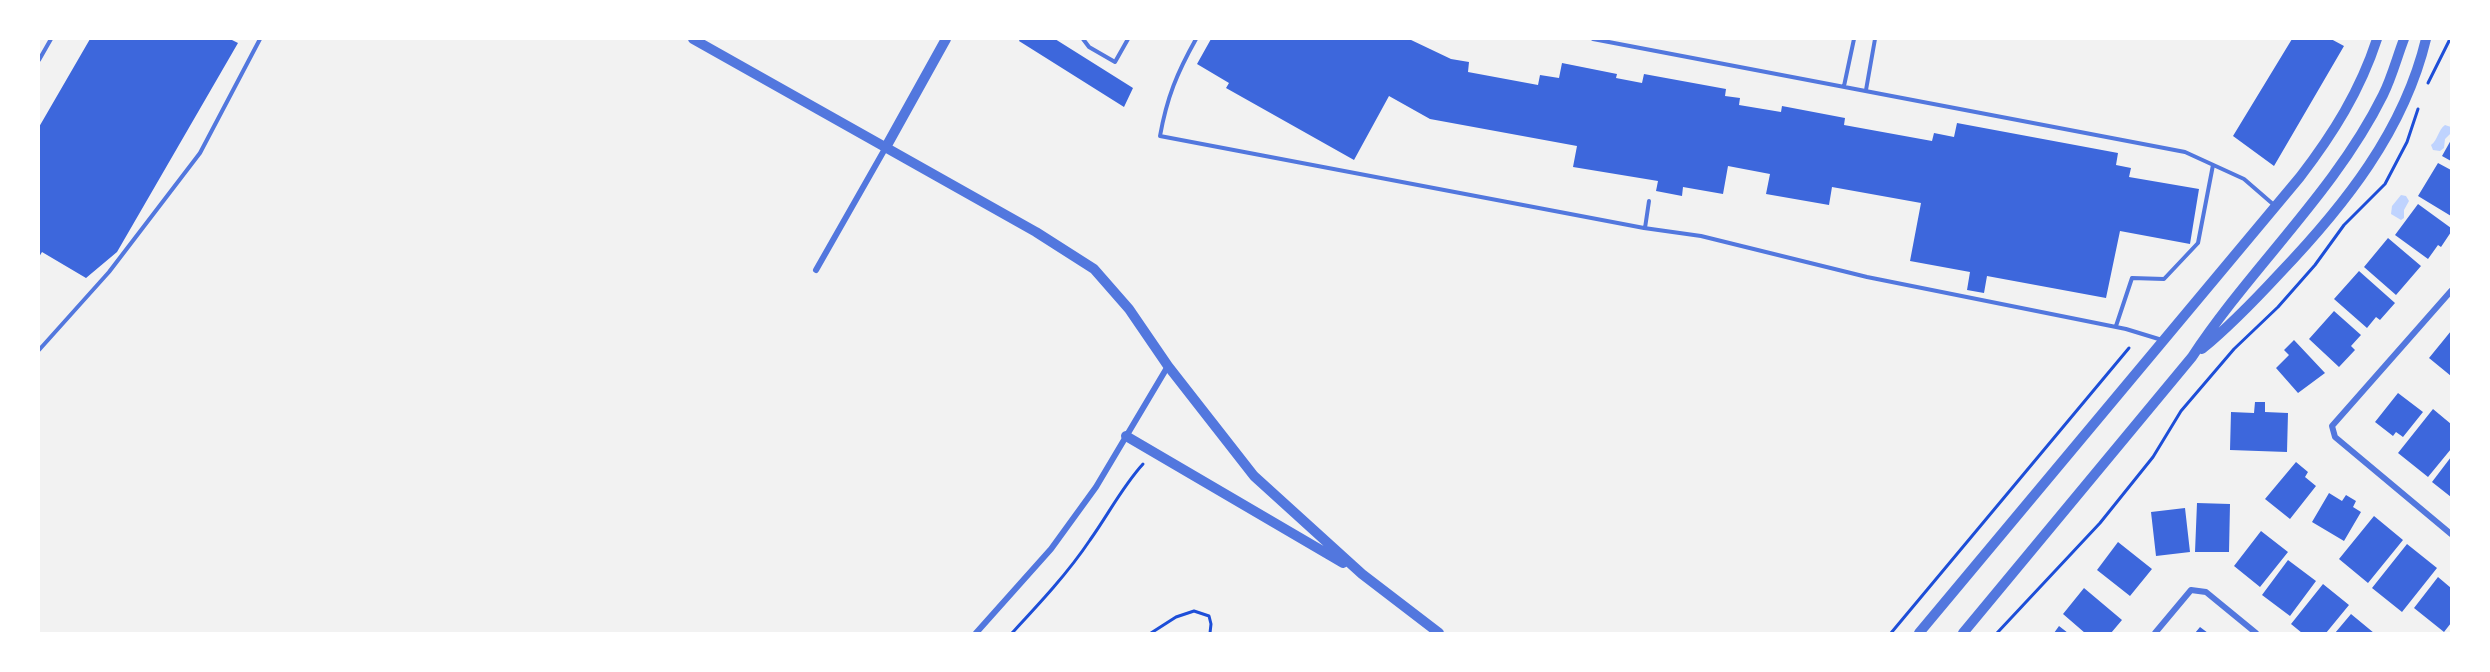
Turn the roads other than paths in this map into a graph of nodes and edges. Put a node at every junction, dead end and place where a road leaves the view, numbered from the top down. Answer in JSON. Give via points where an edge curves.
{"nodes":[{"id":1,"x":51,"y":39,"type":"edge"},
{"id":2,"x":260,"y":39,"type":"edge"},
{"id":3,"x":946,"y":39,"type":"edge"},
{"id":4,"x":1083,"y":39,"type":"edge"},
{"id":5,"x":1128,"y":39,"type":"edge"},
{"id":6,"x":1196,"y":39,"type":"edge"},
{"id":7,"x":1593,"y":39,"type":"edge"},
{"id":8,"x":1854,"y":39,"type":"edge"},
{"id":9,"x":1875,"y":39,"type":"edge"},
{"id":10,"x":2377,"y":39,"type":"edge"},
{"id":11,"x":2404,"y":39,"type":"edge"},
{"id":12,"x":2426,"y":39,"type":"edge"},
{"id":13,"x":698,"y":40,"type":"edge"},
{"id":14,"x":39,"y":60,"type":"edge"},
{"id":15,"x":1844,"y":86,"type":"junction"},
{"id":16,"x":1866,"y":90,"type":"junction"},
{"id":17,"x":886,"y":147,"type":"junction"},
{"id":18,"x":2213,"y":165,"type":"junction"},
{"id":19,"x":1649,"y":201,"type":"dead end"},
{"id":20,"x":2275,"y":206,"type":"junction"},
{"id":21,"x":1644,"y":228,"type":"junction"},
{"id":22,"x":816,"y":270,"type":"dead end"},
{"id":23,"x":2451,"y":291,"type":"edge"},
{"id":24,"x":2116,"y":327,"type":"junction"},
{"id":25,"x":2163,"y":340,"type":"junction"},
{"id":26,"x":39,"y":350,"type":"edge"},
{"id":27,"x":2192,"y":357,"type":"junction"},
{"id":28,"x":1168,"y":366,"type":"junction"},
{"id":29,"x":1126,"y":436,"type":"junction"},
{"id":30,"x":2451,"y":534,"type":"edge"},
{"id":31,"x":1362,"y":574,"type":"junction"},
{"id":32,"x":976,"y":633,"type":"edge"},
{"id":33,"x":1439,"y":633,"type":"edge"},
{"id":34,"x":1919,"y":633,"type":"edge"},
{"id":35,"x":1963,"y":633,"type":"edge"},
{"id":36,"x":2155,"y":633,"type":"edge"},
{"id":37,"x":2256,"y":633,"type":"edge"}],
"edges":[{"from":1,"to":14,"type":"lane"},
{"from":2,"to":26,"type":"lane","via":[[200,153],[109,273]]},
{"from":3,"to":17,"type":"street"},
{"from":4,"to":5,"type":"lane","via":[[1115,62]]},
{"from":6,"to":21,"type":"lane","via":[[1176,74],[1160,136]]},
{"from":7,"to":15,"type":"lane"},
{"from":8,"to":15,"type":"lane"},
{"from":9,"to":16,"type":"lane"},
{"from":10,"to":20,"type":"street","via":[[2356,93],[2332,135]]},
{"from":11,"to":27,"type":"street","via":[[2383,94],[2347,154]]},
{"from":12,"to":27,"type":"street","via":[[2403,107],[2381,148],[2348,195],[2232,324]]},
{"from":13,"to":17,"type":"street"},
{"from":15,"to":16,"type":"lane"},
{"from":16,"to":18,"type":"lane","via":[[2185,152]]},
{"from":17,"to":22,"type":"street"},
{"from":17,"to":28,"type":"street","via":[[1094,269],[1129,309]]},
{"from":18,"to":20,"type":"lane","via":[[2244,179]]},
{"from":18,"to":24,"type":"lane","via":[[2198,243],[2164,279],[2132,278]]},
{"from":19,"to":21,"type":"lane"},
{"from":20,"to":25,"type":"street"},
{"from":21,"to":24,"type":"lane","via":[[1701,236],[1867,277]]},
{"from":23,"to":30,"type":"street","via":[[2332,426],[2335,437]]},
{"from":24,"to":25,"type":"lane"},
{"from":25,"to":34,"type":"street"},
{"from":27,"to":35,"type":"street"},
{"from":28,"to":29,"type":"street"},
{"from":28,"to":31,"type":"street","via":[[1254,476]]},
{"from":29,"to":31,"type":"street"},
{"from":29,"to":32,"type":"street","via":[[1096,487],[1051,549]]},
{"from":31,"to":33,"type":"street"},
{"from":36,"to":37,"type":"street","via":[[2191,590],[2206,592]]}]}
